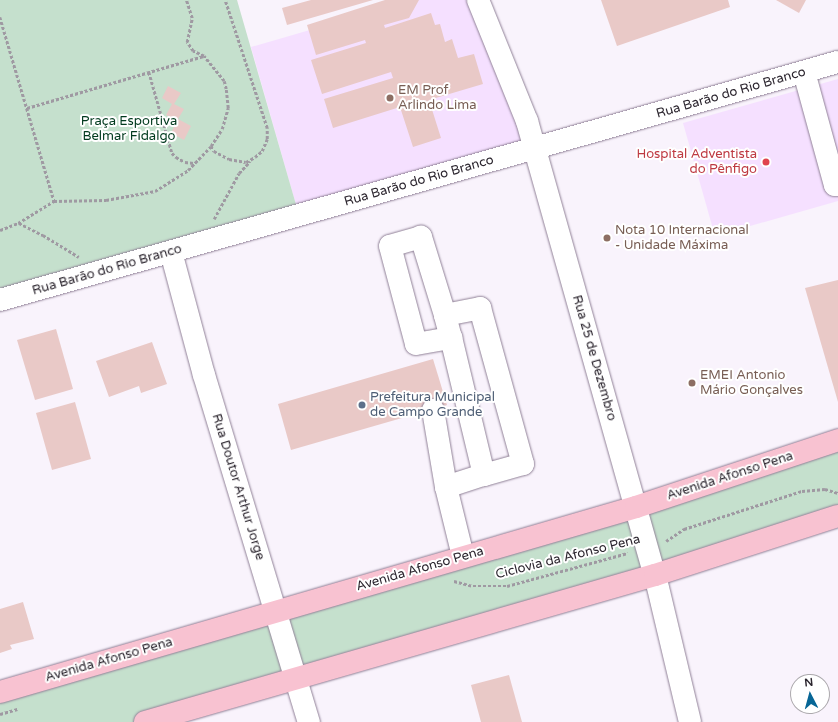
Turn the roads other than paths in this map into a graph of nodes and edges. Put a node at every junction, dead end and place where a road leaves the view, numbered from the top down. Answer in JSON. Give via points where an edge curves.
{"nodes":[{"id":1,"x":478,"y":0,"type":"edge"},
{"id":2,"x":838,"y":62,"type":"edge"},
{"id":3,"x":804,"y":72,"type":"junction"},
{"id":4,"x":534,"y":148,"type":"junction"},
{"id":5,"x":838,"y":185,"type":"edge"},
{"id":6,"x":171,"y":252,"type":"junction"},
{"id":7,"x":0,"y":300,"type":"edge"},
{"id":8,"x":445,"y":315,"type":"junction"},
{"id":9,"x":451,"y":338,"type":"junction"},
{"id":10,"x":433,"y":410,"type":"dead end"},
{"id":11,"x":838,"y":440,"type":"edge"},
{"id":12,"x":484,"y":475,"type":"junction"},
{"id":13,"x":446,"y":487,"type":"junction"},
{"id":14,"x":636,"y":507,"type":"junction"},
{"id":15,"x":838,"y":516,"type":"edge"},
{"id":16,"x":463,"y":556,"type":"junction"},
{"id":17,"x":655,"y":575,"type":"junction"},
{"id":18,"x":276,"y":612,"type":"junction"},
{"id":19,"x":296,"y":678,"type":"junction"},
{"id":20,"x":0,"y":692,"type":"edge"},
{"id":21,"x":145,"y":722,"type":"edge"},
{"id":22,"x":309,"y":722,"type":"edge"},
{"id":23,"x":690,"y":722,"type":"edge"}],
"edges":[{"from":1,"to":4,"type":"street","name":"Rua 25 de Dezembro","via":[[527,121]]},
{"from":2,"to":3,"type":"street","name":"Rua Barão do Rio Branco"},
{"from":3,"to":4,"type":"street","name":"Rua Barão do Rio Branco"},
{"from":3,"to":5,"type":"street","via":[[835,185]]},
{"from":4,"to":6,"type":"street","name":"Rua Barão do Rio Branco"},
{"from":4,"to":14,"type":"street","name":"Rua 25 de Dezembro"},
{"from":6,"to":7,"type":"street","name":"Rua Barão do Rio Branco"},
{"from":6,"to":18,"type":"street","name":"Rua Doutor Arthur Jorge","via":[[204,375]]},
{"from":8,"to":9,"type":"street"},
{"from":8,"to":9,"type":"street","via":[[421,237],[390,246],[416,344]]},
{"from":8,"to":12,"type":"street","via":[[480,308],[523,464]]},
{"from":9,"to":12,"type":"street"},
{"from":10,"to":13,"type":"street"},
{"from":11,"to":14,"type":"main road","name":"Avenida Afonso Pena"},
{"from":12,"to":13,"type":"street"},
{"from":13,"to":16,"type":"street"},
{"from":14,"to":16,"type":"main road","name":"Avenida Afonso Pena"},
{"from":14,"to":17,"type":"street","name":"Rua 25 de Dezembro"},
{"from":15,"to":17,"type":"main road"},
{"from":16,"to":18,"type":"main road","name":"Avenida Afonso Pena"},
{"from":17,"to":19,"type":"main road"},
{"from":17,"to":23,"type":"street","name":"Rua 25 de Dezembro"},
{"from":18,"to":19,"type":"street","name":"Rua Doutor Arthur Jorge"},
{"from":18,"to":20,"type":"main road","name":"Avenida Afonso Pena"},
{"from":19,"to":21,"type":"main road"},
{"from":19,"to":22,"type":"street","name":"Rua Doutor Arthur Jorge"}]}
